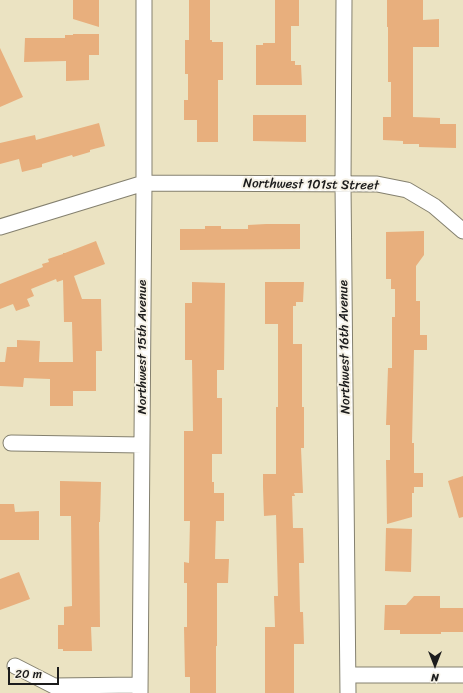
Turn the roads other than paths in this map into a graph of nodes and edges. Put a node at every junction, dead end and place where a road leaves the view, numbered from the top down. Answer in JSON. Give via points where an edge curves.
{"nodes":[{"id":1,"x":144,"y":0,"type":"edge"},
{"id":2,"x":344,"y":0,"type":"edge"},
{"id":3,"x":144,"y":183,"type":"junction"},
{"id":4,"x":343,"y":184,"type":"junction"},
{"id":5,"x":0,"y":227,"type":"edge"},
{"id":6,"x":463,"y":231,"type":"edge"},
{"id":7,"x":11,"y":443,"type":"dead end"},
{"id":8,"x":142,"y":445,"type":"junction"},
{"id":9,"x":15,"y":666,"type":"dead end"},
{"id":10,"x":348,"y":675,"type":"junction"},
{"id":11,"x":463,"y":675,"type":"edge"},
{"id":12,"x":140,"y":689,"type":"edge"},
{"id":13,"x":348,"y":693,"type":"edge"}],
"edges":[{"from":1,"to":3,"type":"street","name":"Northwest 15th Avenue"},
{"from":2,"to":4,"type":"street","name":"Northwest 16th Avenue"},
{"from":3,"to":4,"type":"street","name":"Northwest 101st Street"},
{"from":3,"to":5,"type":"street","name":"Northwest 101st Street"},
{"from":3,"to":8,"type":"street","name":"Northwest 15th Avenue"},
{"from":4,"to":6,"type":"street","name":"Northwest 101st Street","via":[[377,184],[407,190],[434,206]]},
{"from":4,"to":10,"type":"street","name":"Northwest 16th Avenue"},
{"from":7,"to":8,"type":"street"},
{"from":8,"to":12,"type":"street","name":"Northwest 15th Avenue"},
{"from":9,"to":12,"type":"street","via":[[54,686]]},
{"from":10,"to":11,"type":"street"},
{"from":10,"to":13,"type":"street","name":"Northwest 16th Avenue"}]}
